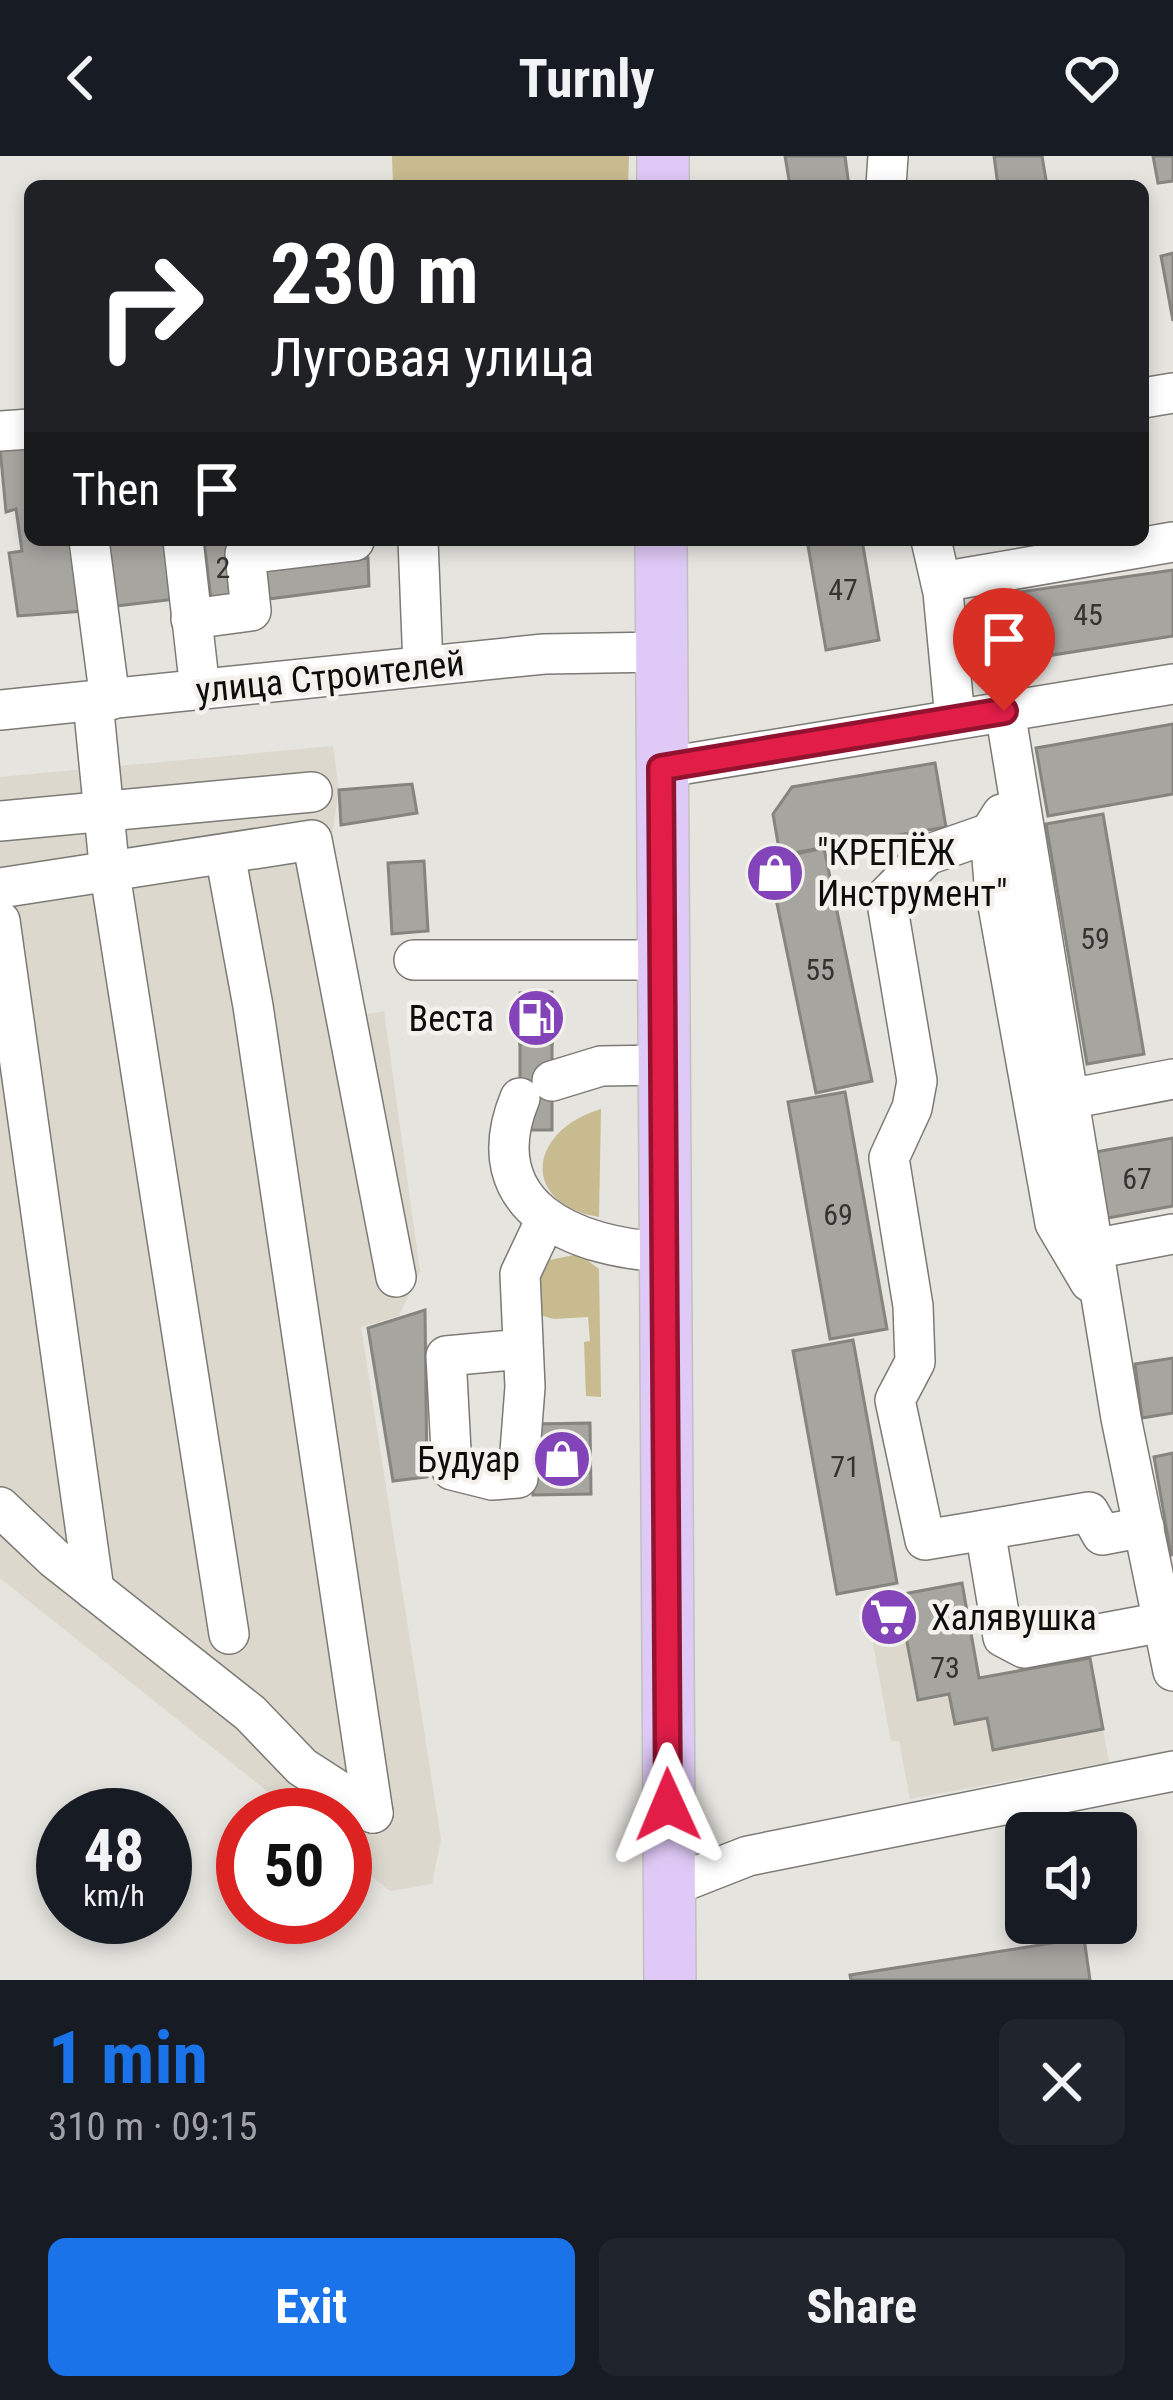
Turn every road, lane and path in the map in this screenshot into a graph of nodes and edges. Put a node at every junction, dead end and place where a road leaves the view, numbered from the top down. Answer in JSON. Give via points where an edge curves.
{"nodes":[{"id":1,"x":1173,"y":542,"type":"edge"},
{"id":2,"x":89,"y":546,"type":"edge"},
{"id":3,"x":184,"y":546,"type":"edge"},
{"id":4,"x":312,"y":546,"type":"edge"},
{"id":5,"x":418,"y":546,"type":"edge"},
{"id":6,"x":661,"y":546,"type":"edge"},
{"id":7,"x":932,"y":546,"type":"edge"},
{"id":8,"x":941,"y":582,"type":"junction"},
{"id":9,"x":191,"y":619,"type":"junction"},
{"id":10,"x":661,"y":652,"type":"junction"},
{"id":11,"x":423,"y":666,"type":"junction"},
{"id":12,"x":1173,"y":684,"type":"edge"},
{"id":13,"x":200,"y":690,"type":"junction"},
{"id":14,"x":1,"y":701,"type":"edge"},
{"id":15,"x":102,"y":701,"type":"junction"},
{"id":16,"x":1004,"y":711,"type":"junction"},
{"id":17,"x":955,"y":719,"type":"junction"},
{"id":18,"x":661,"y":768,"type":"junction"},
{"id":19,"x":312,"y":792,"type":"dead end"},
{"id":20,"x":1019,"y":801,"type":"junction"},
{"id":21,"x":104,"y":812,"type":"junction"},
{"id":22,"x":0,"y":821,"type":"edge"},
{"id":23,"x":990,"y":833,"type":"junction"},
{"id":24,"x":225,"y":854,"type":"junction"},
{"id":25,"x":110,"y":871,"type":"junction"},
{"id":26,"x":0,"y":888,"type":"edge"},
{"id":27,"x":0,"y":921,"type":"edge"},
{"id":28,"x":415,"y":960,"type":"dead end"},
{"id":29,"x":662,"y":960,"type":"junction"},
{"id":30,"x":663,"y":1065,"type":"junction"},
{"id":31,"x":1173,"y":1079,"type":"edge"},
{"id":32,"x":1069,"y":1100,"type":"junction"},
{"id":33,"x":545,"y":1221,"type":"junction"},
{"id":34,"x":1173,"y":1234,"type":"edge"},
{"id":35,"x":1093,"y":1249,"type":"junction"},
{"id":36,"x":665,"y":1252,"type":"junction"},
{"id":37,"x":396,"y":1276,"type":"dead end"},
{"id":38,"x":1102,"y":1302,"type":"junction"},
{"id":39,"x":523,"y":1349,"type":"dead end"},
{"id":40,"x":0,"y":1507,"type":"edge"},
{"id":41,"x":1144,"y":1527,"type":"junction"},
{"id":42,"x":985,"y":1530,"type":"junction"},
{"id":43,"x":94,"y":1590,"type":"junction"},
{"id":44,"x":1166,"y":1614,"type":"edge"},
{"id":45,"x":229,"y":1634,"type":"dead end"},
{"id":46,"x":1173,"y":1671,"type":"edge"},
{"id":47,"x":1173,"y":1771,"type":"edge"},
{"id":48,"x":669,"y":1887,"type":"junction"},
{"id":49,"x":670,"y":1980,"type":"edge"}],
"edges":[{"from":1,"to":8,"type":"street"},
{"from":2,"to":15,"type":"street"},
{"from":3,"to":9,"type":"street"},
{"from":4,"to":9,"type":"street","via":[[245,554],[251,611]]},
{"from":5,"to":11,"type":"street"},
{"from":6,"to":10,"type":"main road"},
{"from":7,"to":8,"type":"street"},
{"from":8,"to":17,"type":"street"},
{"from":9,"to":13,"type":"street"},
{"from":10,"to":11,"type":"street","name":"улица Строителей"},
{"from":10,"to":18,"type":"main road"},
{"from":11,"to":13,"type":"street","name":"улица Строителей"},
{"from":12,"to":16,"type":"street"},
{"from":13,"to":15,"type":"street","name":"улица Строителей"},
{"from":14,"to":15,"type":"street","name":"улица Строителей"},
{"from":15,"to":21,"type":"street"},
{"from":16,"to":17,"type":"street"},
{"from":16,"to":20,"type":"street"},
{"from":17,"to":18,"type":"street"},
{"from":18,"to":29,"type":"main road"},
{"from":19,"to":21,"type":"street"},
{"from":20,"to":23,"type":"street"},
{"from":20,"to":32,"type":"street"},
{"from":21,"to":22,"type":"street"},
{"from":21,"to":25,"type":"street"},
{"from":23,"to":38,"type":"street","via":[[1055,1222]]},
{"from":23,"to":42,"type":"street","via":[[927,855],[886,897],[917,1081],[889,1158],[915,1363],[895,1400],[925,1540]]},
{"from":24,"to":25,"type":"street"},
{"from":24,"to":37,"type":"street","via":[[312,840]]},
{"from":24,"to":43,"type":"street","via":[[373,1813],[302,1767],[250,1713]]},
{"from":25,"to":26,"type":"street"},
{"from":25,"to":45,"type":"street"},
{"from":27,"to":43,"type":"street"},
{"from":28,"to":29,"type":"street"},
{"from":29,"to":30,"type":"main road"},
{"from":30,"to":33,"type":"street","via":[[601,1066],[536,1090],[510,1133],[514,1184]]},
{"from":30,"to":36,"type":"main road"},
{"from":31,"to":32,"type":"street"},
{"from":32,"to":35,"type":"street"},
{"from":33,"to":36,"type":"street","via":[[622,1250]]},
{"from":33,"to":39,"type":"street","via":[[520,1274]]},
{"from":34,"to":35,"type":"street"},
{"from":35,"to":38,"type":"street"},
{"from":36,"to":48,"type":"main road"},
{"from":38,"to":41,"type":"street"},
{"from":40,"to":43,"type":"street"},
{"from":41,"to":42,"type":"street","via":[[1102,1535],[1088,1513]]},
{"from":41,"to":44,"type":"street"},
{"from":42,"to":44,"type":"street","via":[[1003,1637],[1024,1648]]},
{"from":44,"to":46,"type":"street"},
{"from":47,"to":48,"type":"street","via":[[748,1856]]},
{"from":48,"to":49,"type":"main road"}]}
